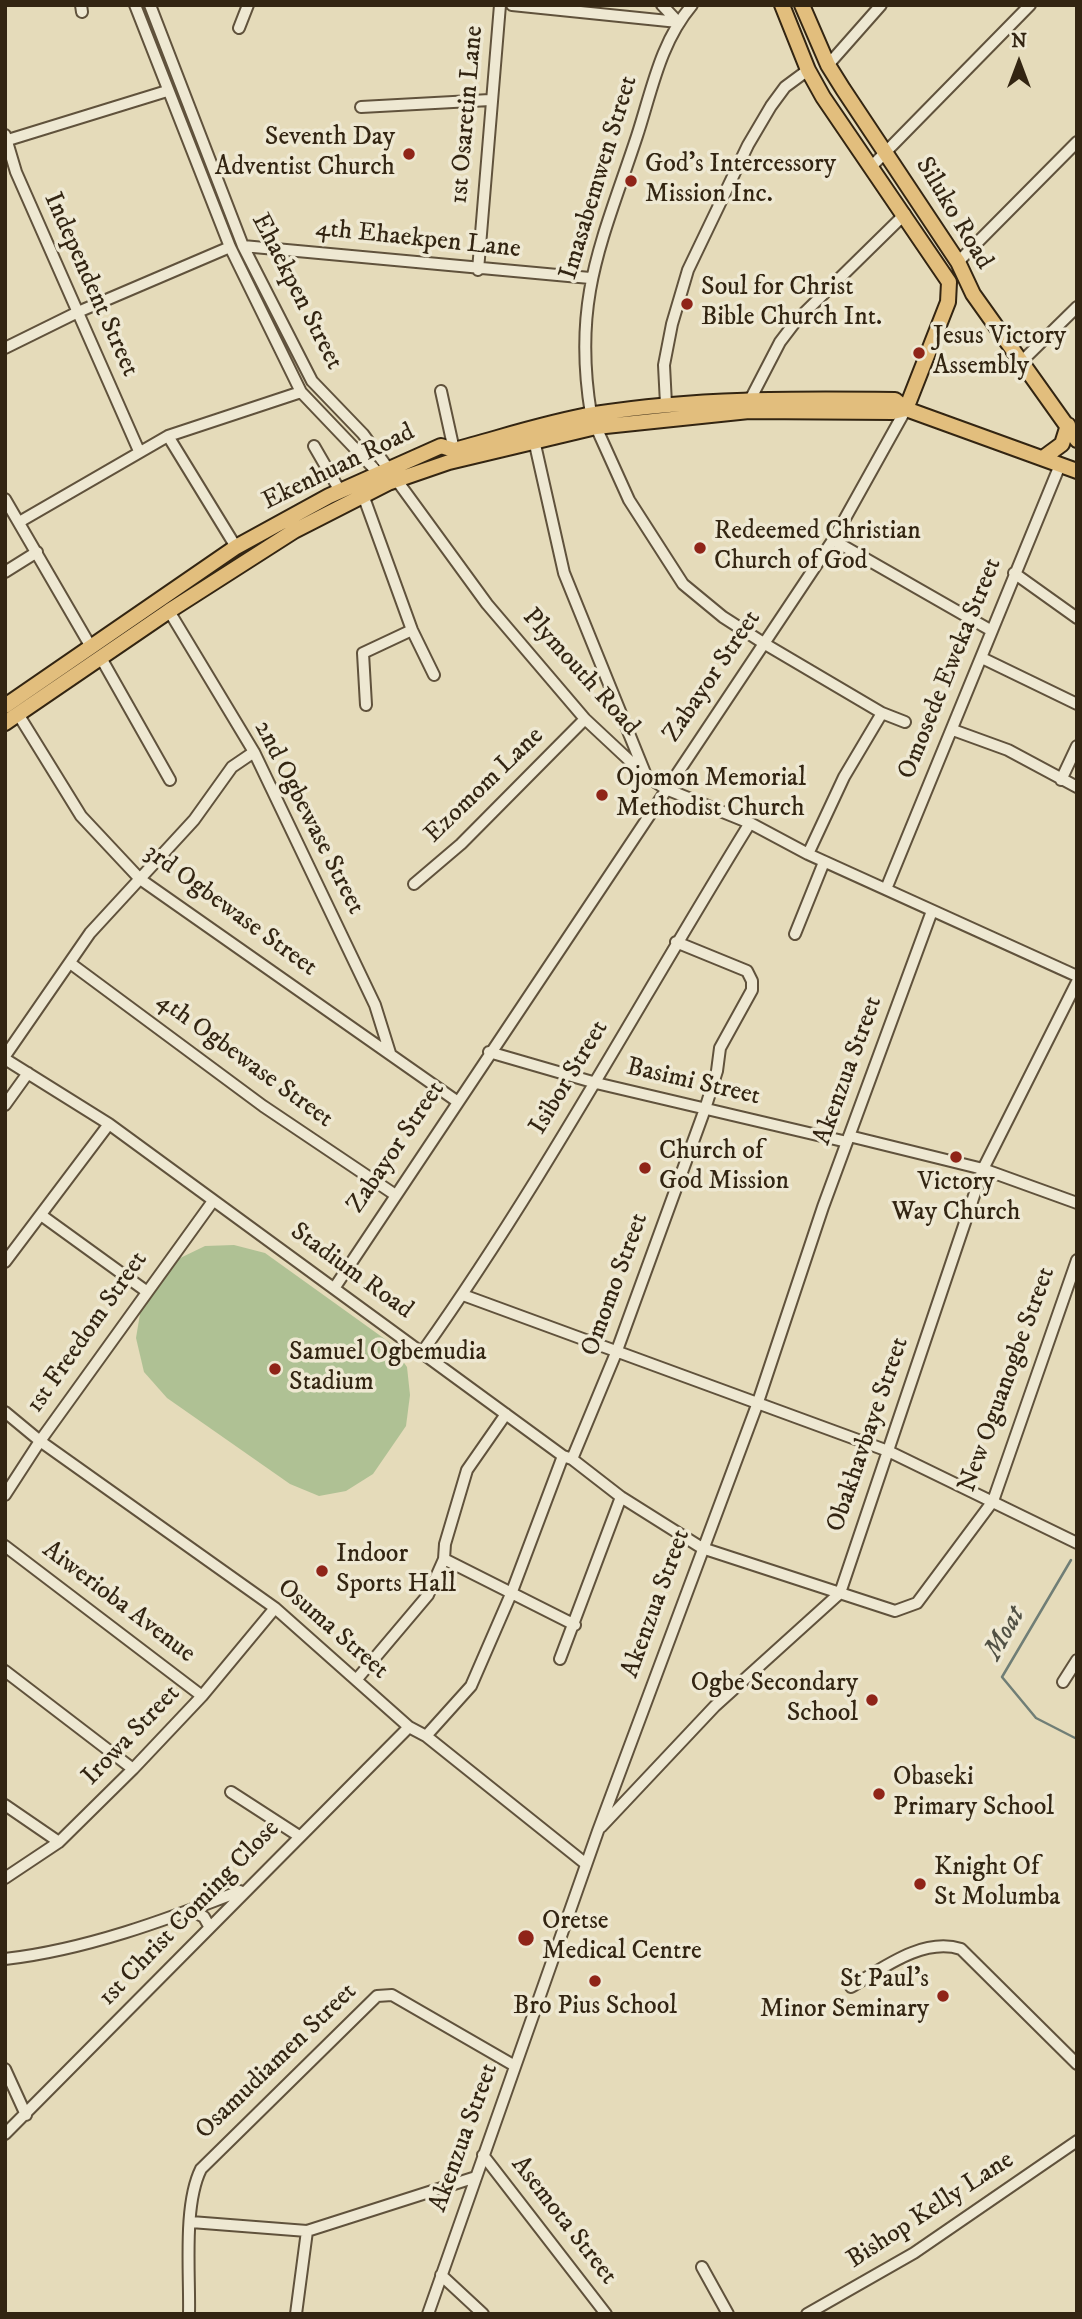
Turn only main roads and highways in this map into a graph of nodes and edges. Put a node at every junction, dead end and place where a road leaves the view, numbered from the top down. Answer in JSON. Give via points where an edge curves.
{"nodes":[{"id":1,"x":782,"y":5,"type":"edge"},
{"id":2,"x":802,"y":5,"type":"edge"},
{"id":3,"x":949,"y":282,"type":"joint"},
{"id":4,"x":906,"y":409,"type":"junction"},
{"id":5,"x":594,"y":421,"type":"junction"},
{"id":6,"x":1068,"y":425,"type":"junction"},
{"id":7,"x":1077,"y":440,"type":"edge"},
{"id":8,"x":1043,"y":458,"type":"junction"},
{"id":9,"x":1077,"y":471,"type":"edge"},
{"id":10,"x":391,"y":478,"type":"junction"},
{"id":11,"x":96,"y":652,"type":"junction"},
{"id":12,"x":5,"y":706,"type":"edge"},
{"id":13,"x":5,"y":723,"type":"edge"}],
"edges":[{"from":1,"to":3,"type":"main road","name":"Siluko Road","via":[[808,70]]},
{"from":2,"to":6,"type":"main road","name":"Siluko Road","via":[[828,65],[958,262],[973,294]]},
{"from":3,"to":4,"type":"main road","name":"Zabayor Street","via":[[948,302]]},
{"from":4,"to":5,"type":"main road","name":"Ekenhuan Road","via":[[749,411]]},
{"from":4,"to":5,"type":"main road","name":"Ekenhuan Road","via":[[895,400],[751,398],[666,404]]},
{"from":4,"to":8,"type":"main road","name":"Ekenhuan Road"},
{"from":5,"to":10,"type":"main road","name":"Ekenhuan Road"},
{"from":5,"to":10,"type":"main road","name":"Ekenhuan Road","via":[[454,450],[441,446]]},
{"from":6,"to":7,"type":"main road","name":"Siluko Road"},
{"from":6,"to":8,"type":"main road","via":[[1062,444]]},
{"from":8,"to":9,"type":"main road","name":"Ekenhuan Road"},
{"from":10,"to":11,"type":"main road","name":"Ekenhuan Road","via":[[294,531]]},
{"from":10,"to":11,"type":"main road","name":"Ekenhuan Road","via":[[340,491],[236,547]]},
{"from":11,"to":12,"type":"main road","name":"Ekenhuan Road"},
{"from":11,"to":13,"type":"main road","name":"Ekenhuan Road"}]}
